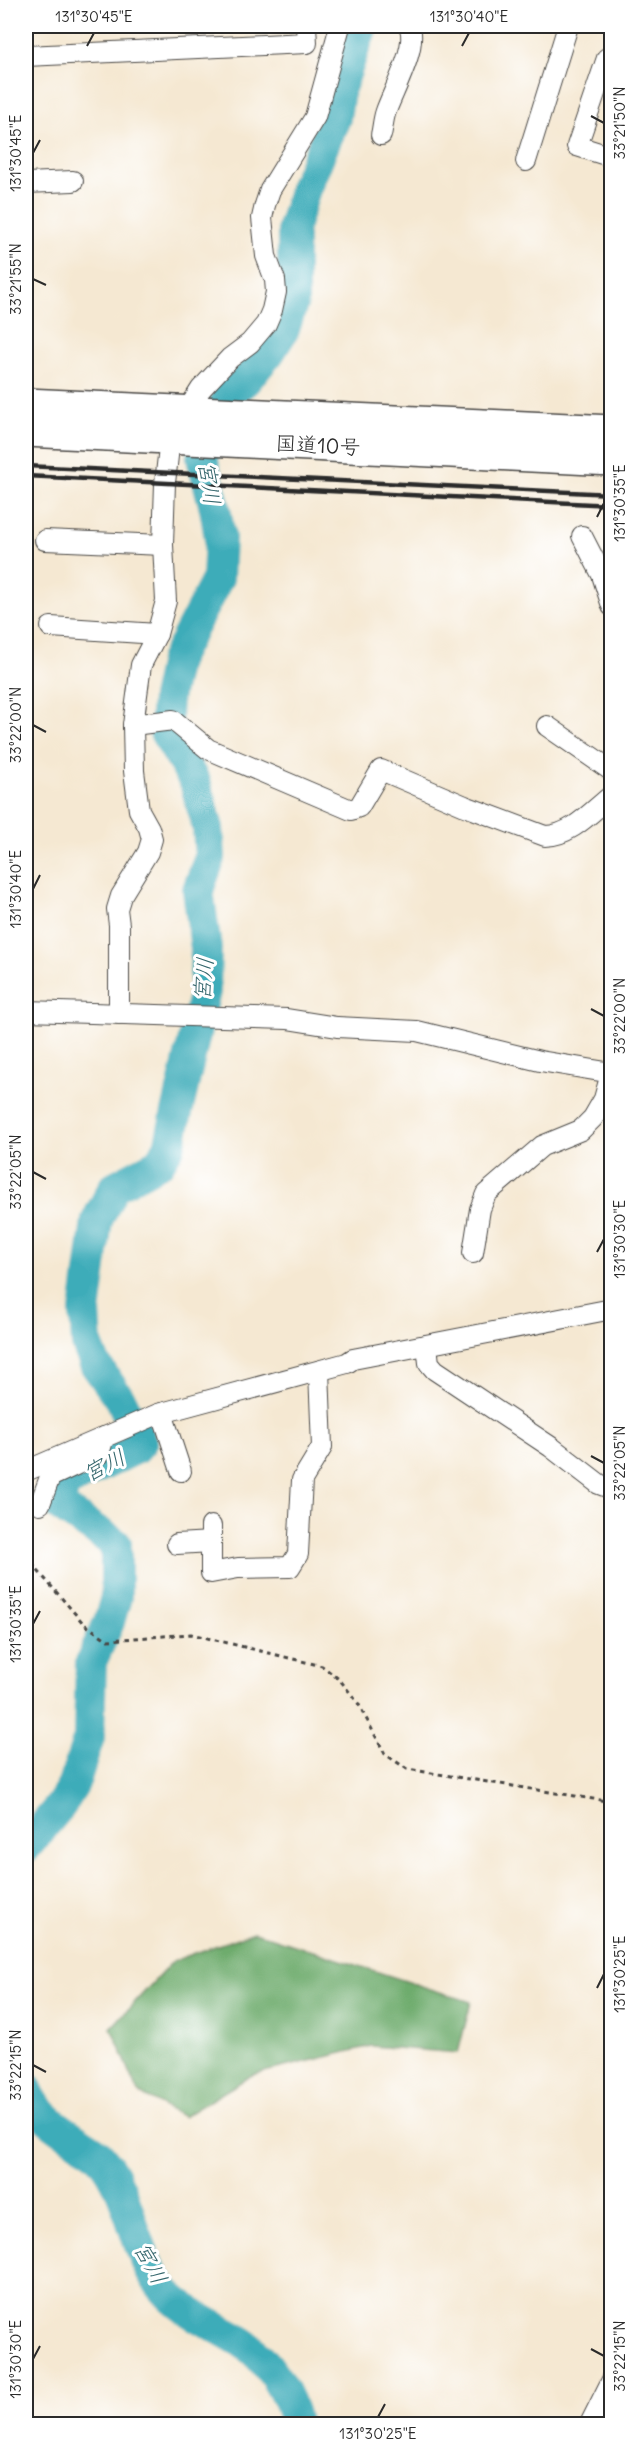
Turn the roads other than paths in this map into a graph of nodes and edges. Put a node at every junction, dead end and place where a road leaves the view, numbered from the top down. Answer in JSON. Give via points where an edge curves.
{"nodes":[{"id":1,"x":306,"y":26,"type":"edge"},
{"id":2,"x":340,"y":26,"type":"edge"},
{"id":3,"x":410,"y":26,"type":"edge"},
{"id":4,"x":568,"y":26,"type":"edge"},
{"id":5,"x":26,"y":56,"type":"edge"},
{"id":6,"x":612,"y":59,"type":"edge"},
{"id":7,"x":381,"y":135,"type":"dead end"},
{"id":8,"x":612,"y":157,"type":"edge"},
{"id":9,"x":526,"y":161,"type":"dead end"},
{"id":10,"x":73,"y":181,"type":"dead end"},
{"id":11,"x":26,"y":183,"type":"edge"},
{"id":12,"x":26,"y":405,"type":"edge"},
{"id":13,"x":178,"y":426,"type":"junction"},
{"id":14,"x":26,"y":430,"type":"edge"},
{"id":15,"x":612,"y":432,"type":"edge"},
{"id":16,"x":612,"y":459,"type":"edge"},
{"id":17,"x":582,"y":536,"type":"dead end"},
{"id":18,"x":45,"y":540,"type":"dead end"},
{"id":19,"x":163,"y":545,"type":"junction"},
{"id":20,"x":612,"y":606,"type":"edge"},
{"id":21,"x":51,"y":627,"type":"dead end"},
{"id":22,"x":157,"y":634,"type":"junction"},
{"id":23,"x":133,"y":725,"type":"junction"},
{"id":24,"x":547,"y":726,"type":"dead end"},
{"id":25,"x":612,"y":771,"type":"edge"},
{"id":26,"x":612,"y":795,"type":"edge"},
{"id":27,"x":26,"y":1011,"type":"edge"},
{"id":28,"x":119,"y":1014,"type":"junction"},
{"id":29,"x":612,"y":1072,"type":"edge"},
{"id":30,"x":473,"y":1253,"type":"dead end"},
{"id":31,"x":612,"y":1309,"type":"edge"},
{"id":32,"x":427,"y":1345,"type":"junction"},
{"id":33,"x":319,"y":1371,"type":"junction"},
{"id":34,"x":160,"y":1414,"type":"junction"},
{"id":35,"x":111,"y":1434,"type":"junction"},
{"id":36,"x":26,"y":1471,"type":"edge"},
{"id":37,"x":181,"y":1471,"type":"dead end"},
{"id":38,"x":612,"y":1489,"type":"edge"},
{"id":39,"x":40,"y":1504,"type":"dead end"},
{"id":40,"x":177,"y":1544,"type":"dead end"},
{"id":41,"x":612,"y":2380,"type":"edge"},
{"id":42,"x":590,"y":2424,"type":"edge"}],
"edges":[{"from":1,"to":5,"type":"street","via":[[307,42]]},
{"from":2,"to":13,"type":"street","via":[[315,117],[270,190],[265,205],[262,218],[266,256],[276,292],[272,310],[250,343],[201,388]]},
{"from":3,"to":7,"type":"street","via":[[410,48]]},
{"from":4,"to":9,"type":"street"},
{"from":6,"to":8,"type":"street","via":[[607,58],[577,146]]},
{"from":10,"to":11,"type":"street"},
{"from":12,"to":13,"type":"highway","name":"国道10号"},
{"from":13,"to":14,"type":"highway","name":"国道10号"},
{"from":13,"to":15,"type":"highway","name":"国道10号"},
{"from":13,"to":16,"type":"highway","name":"国道10号"},
{"from":13,"to":19,"type":"street","via":[[165,483]]},
{"from":17,"to":20,"type":"street","via":[[602,574]]},
{"from":18,"to":19,"type":"street"},
{"from":19,"to":22,"type":"street","via":[[166,601]]},
{"from":21,"to":22,"type":"street"},
{"from":22,"to":23,"type":"street","via":[[140,672]]},
{"from":23,"to":26,"type":"street","via":[[173,720],[208,749],[351,810],[359,807],[381,770],[545,836],[570,829]]},
{"from":23,"to":28,"type":"street","via":[[139,810],[152,839],[117,909]]},
{"from":24,"to":25,"type":"street"},
{"from":27,"to":28,"type":"street"},
{"from":28,"to":29,"type":"street","via":[[287,1019],[337,1027],[417,1031],[540,1061]]},
{"from":29,"to":30,"type":"street","via":[[604,1099],[581,1130],[542,1146],[486,1194]]},
{"from":31,"to":32,"type":"street"},
{"from":32,"to":33,"type":"street","via":[[353,1359]]},
{"from":32,"to":38,"type":"street","via":[[429,1363],[435,1370],[599,1484]]},
{"from":33,"to":34,"type":"street"},
{"from":33,"to":40,"type":"street","via":[[322,1448],[303,1480],[298,1554],[290,1567],[211,1573],[211,1534]]},
{"from":34,"to":35,"type":"street"},
{"from":34,"to":37,"type":"street"},
{"from":35,"to":36,"type":"street"},
{"from":35,"to":39,"type":"street","via":[[99,1454],[50,1477]]},
{"from":41,"to":42,"type":"street"}]}
